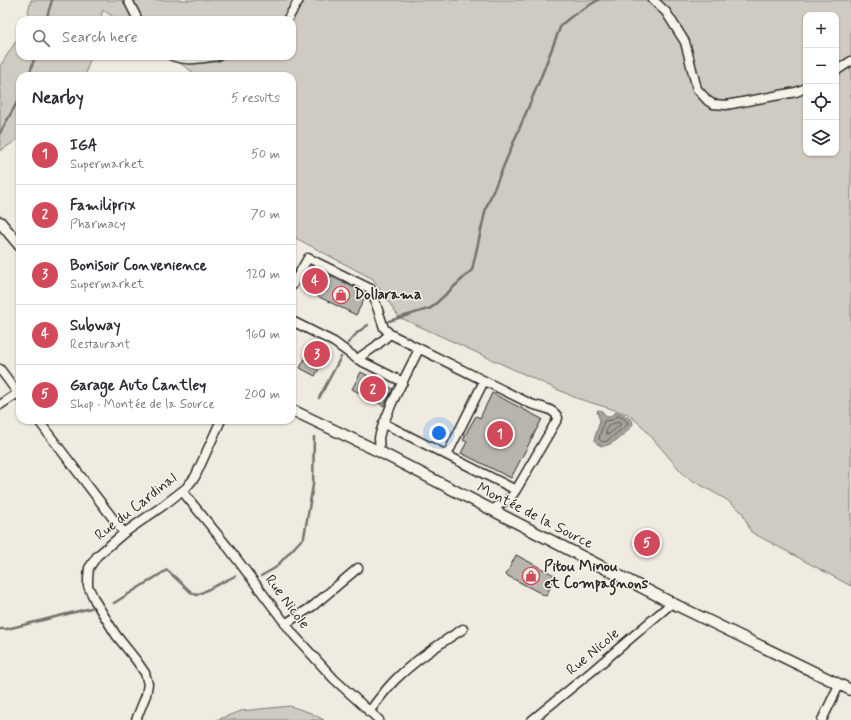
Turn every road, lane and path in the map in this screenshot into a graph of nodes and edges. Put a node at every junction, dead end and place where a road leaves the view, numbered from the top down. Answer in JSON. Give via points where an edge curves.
{"nodes":[{"id":1,"x":128,"y":0,"type":"edge"},
{"id":2,"x":299,"y":0,"type":"edge"},
{"id":3,"x":653,"y":0,"type":"edge"},
{"id":4,"x":136,"y":16,"type":"edge"},
{"id":5,"x":289,"y":16,"type":"edge"},
{"id":6,"x":851,"y":61,"type":"edge"},
{"id":7,"x":839,"y":69,"type":"edge"},
{"id":8,"x":803,"y":89,"type":"edge"},
{"id":9,"x":0,"y":222,"type":"edge"},
{"id":10,"x":16,"y":241,"type":"edge"},
{"id":11,"x":296,"y":279,"type":"edge"},
{"id":12,"x":296,"y":323,"type":"edge"},
{"id":13,"x":390,"y":334,"type":"junction"},
{"id":14,"x":419,"y":349,"type":"junction"},
{"id":15,"x":357,"y":359,"type":"junction"},
{"id":16,"x":0,"y":369,"type":"edge"},
{"id":17,"x":484,"y":381,"type":"junction"},
{"id":18,"x":403,"y":382,"type":"junction"},
{"id":19,"x":16,"y":390,"type":"edge"},
{"id":20,"x":16,"y":396,"type":"edge"},
{"id":21,"x":0,"y":405,"type":"edge"},
{"id":22,"x":296,"y":412,"type":"edge"},
{"id":23,"x":383,"y":423,"type":"junction"},
{"id":24,"x":41,"y":424,"type":"edge"},
{"id":25,"x":219,"y":424,"type":"edge"},
{"id":26,"x":380,"y":452,"type":"junction"},
{"id":27,"x":446,"y":455,"type":"junction"},
{"id":28,"x":516,"y":490,"type":"junction"},
{"id":29,"x":182,"y":491,"type":"junction"},
{"id":30,"x":492,"y":510,"type":"junction"},
{"id":31,"x":124,"y":533,"type":"junction"},
{"id":32,"x":358,"y":568,"type":"dead end"},
{"id":33,"x":672,"y":603,"type":"junction"},
{"id":34,"x":285,"y":624,"type":"junction"},
{"id":35,"x":463,"y":629,"type":"dead end"},
{"id":36,"x":840,"y":685,"type":"junction"},
{"id":37,"x":851,"y":690,"type":"edge"},
{"id":38,"x":369,"y":712,"type":"junction"},
{"id":39,"x":136,"y":720,"type":"edge"},
{"id":40,"x":379,"y":720,"type":"edge"},
{"id":41,"x":532,"y":720,"type":"edge"},
{"id":42,"x":822,"y":720,"type":"edge"}],
"edges":[{"from":1,"to":4,"type":"street"},
{"from":2,"to":5,"type":"street"},
{"from":3,"to":8,"type":"street","via":[[666,12],[685,42],[697,90],[713,104],[726,106]]},
{"from":6,"to":7,"type":"street"},
{"from":9,"to":10,"type":"main road"},
{"from":11,"to":13,"type":"street","via":[[308,258],[372,289],[384,328]]},
{"from":12,"to":15,"type":"street","via":[[334,342]]},
{"from":13,"to":14,"type":"street"},
{"from":13,"to":15,"type":"street"},
{"from":14,"to":17,"type":"street"},
{"from":14,"to":18,"type":"street"},
{"from":15,"to":18,"type":"street"},
{"from":16,"to":19,"type":"street"},
{"from":17,"to":27,"type":"street"},
{"from":17,"to":28,"type":"street","via":[[547,409],[558,418]]},
{"from":18,"to":23,"type":"street"},
{"from":20,"to":21,"type":"street"},
{"from":22,"to":26,"type":"main road","name":"Montée de la Source"},
{"from":23,"to":26,"type":"street","via":[[379,438]]},
{"from":23,"to":27,"type":"street"},
{"from":24,"to":31,"type":"street"},
{"from":25,"to":29,"type":"street","name":"Rue du Cardinal","via":[[194,477]]},
{"from":26,"to":30,"type":"main road","name":"Montée de la Source"},
{"from":27,"to":28,"type":"street"},
{"from":28,"to":30,"type":"street","via":[[511,497]]},
{"from":29,"to":31,"type":"street","name":"Rue du Cardinal"},
{"from":29,"to":34,"type":"street","name":"Rue Nicole"},
{"from":30,"to":33,"type":"main road","name":"Montée de la Source"},
{"from":31,"to":39,"type":"street","name":"Rue du Cardinal","via":[[97,556],[89,568],[88,586],[94,601],[116,635],[145,673],[148,684],[146,695]]},
{"from":32,"to":34,"type":"street","via":[[313,606]]},
{"from":33,"to":36,"type":"main road","name":"Montée de la Source"},
{"from":33,"to":41,"type":"street","name":"Rue Nicole"},
{"from":34,"to":38,"type":"street","name":"Rue Nicole","via":[[329,675]]},
{"from":35,"to":38,"type":"street","via":[[419,659],[395,680]]},
{"from":36,"to":37,"type":"main road","name":"Montée de la Source"},
{"from":36,"to":42,"type":"street"},
{"from":38,"to":40,"type":"street","name":"Rue Nicole"}]}
